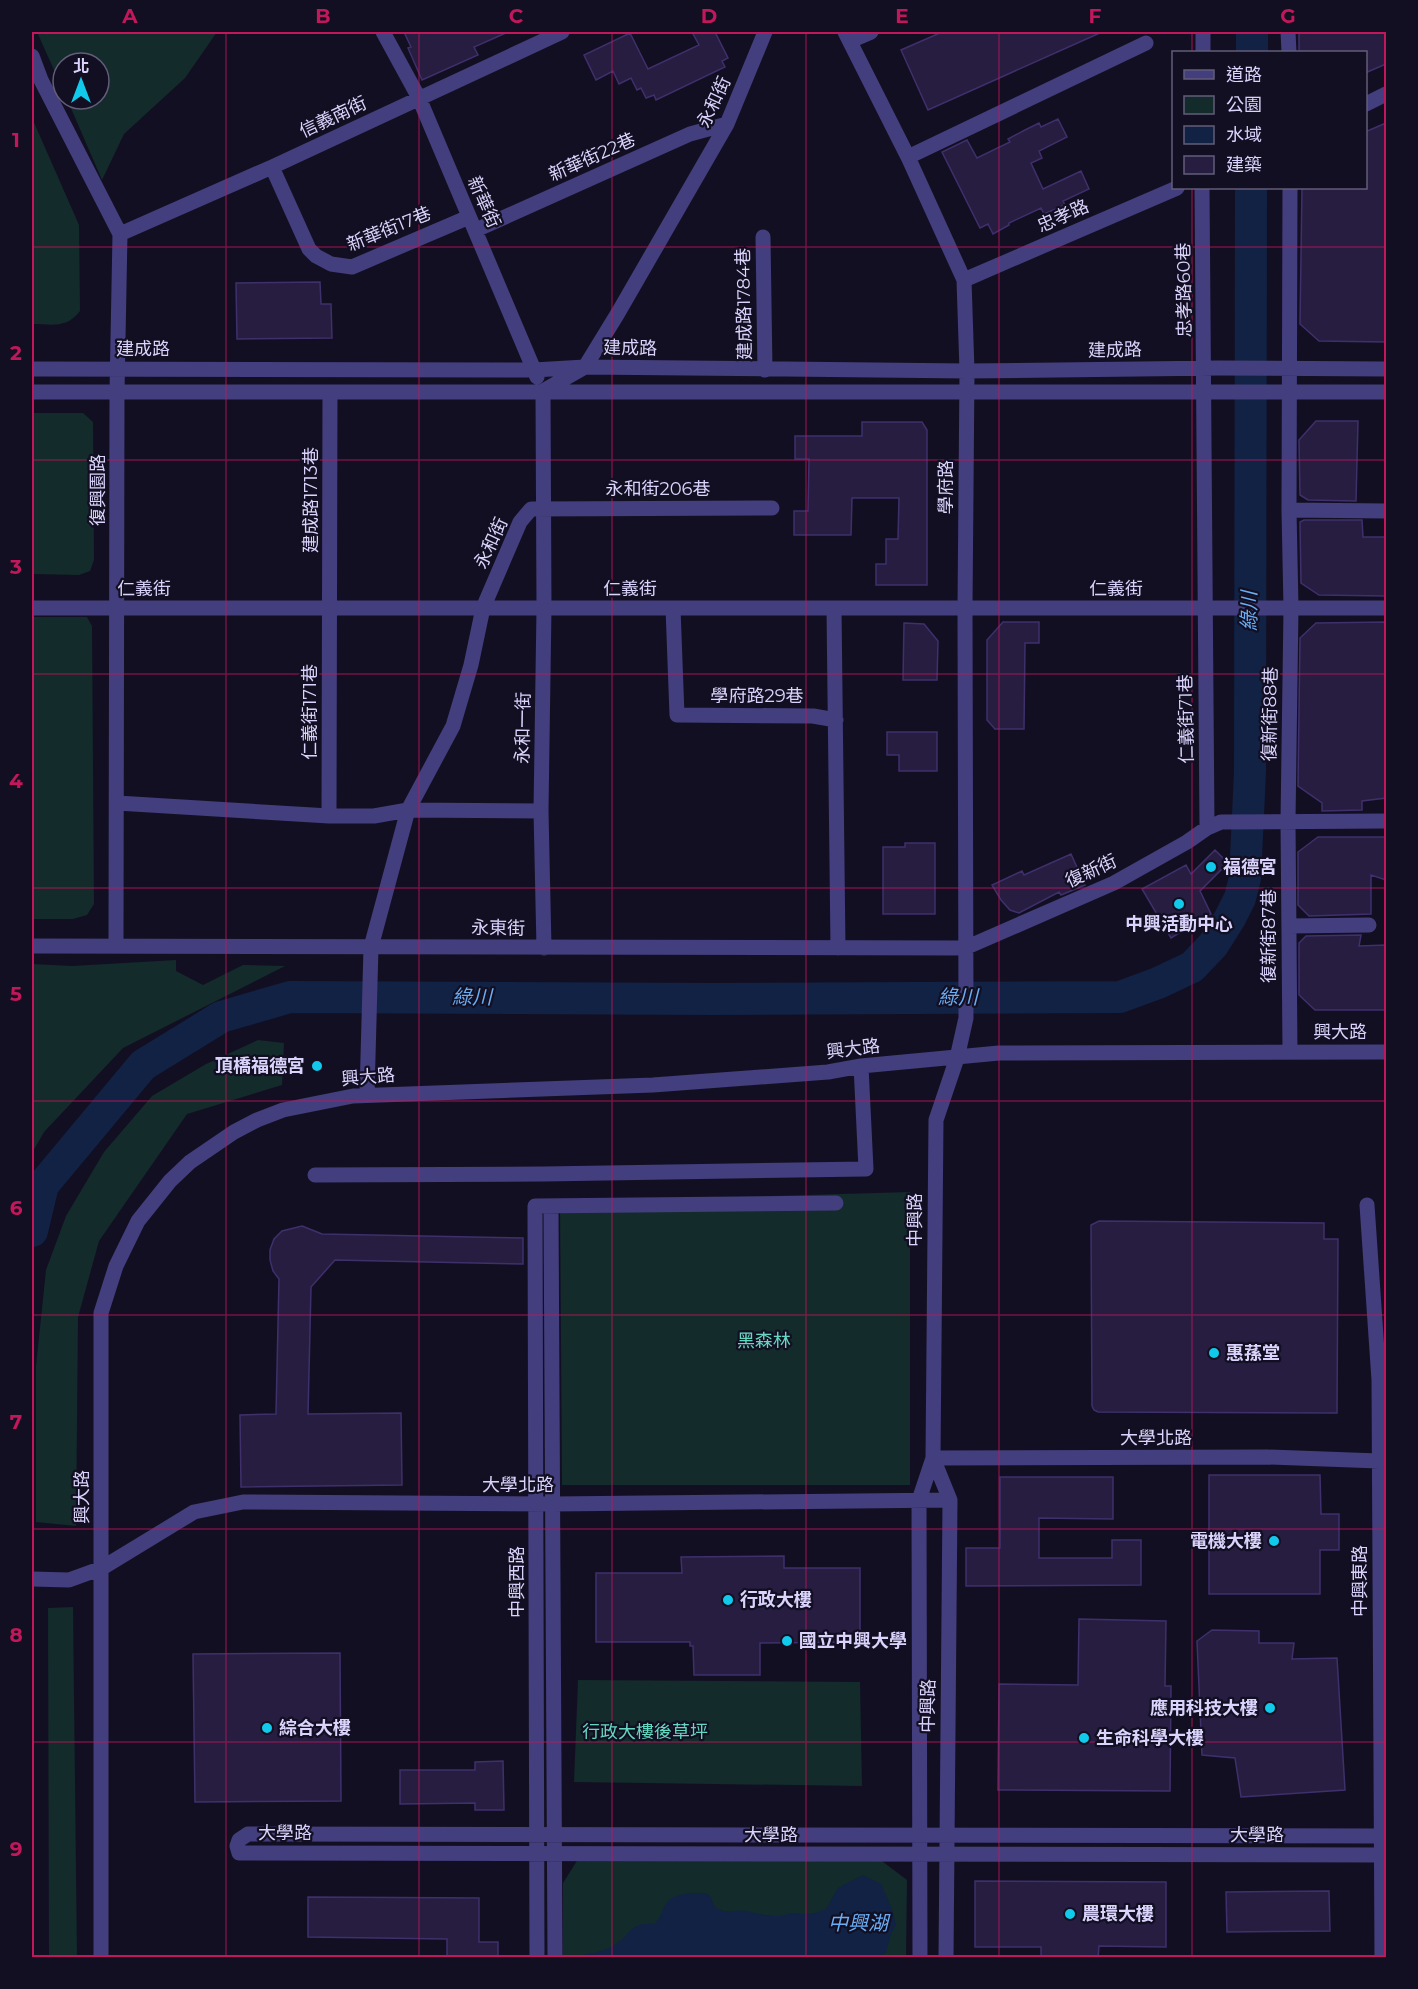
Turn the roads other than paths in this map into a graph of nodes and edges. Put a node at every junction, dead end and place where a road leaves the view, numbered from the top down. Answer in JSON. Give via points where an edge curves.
{"nodes":[{"id":1,"x":383,"y":32,"type":"edge"},
{"id":2,"x":562,"y":32,"type":"edge"},
{"id":3,"x":765,"y":32,"type":"edge"},
{"id":4,"x":871,"y":32,"type":"edge"},
{"id":5,"x":1203,"y":32,"type":"edge"},
{"id":6,"x":1288,"y":32,"type":"edge"},
{"id":7,"x":848,"y":36,"type":"edge"},
{"id":8,"x":1146,"y":43,"type":"dead end"},
{"id":9,"x":1203,"y":51,"type":"edge"},
{"id":10,"x":1289,"y":51,"type":"edge"},
{"id":11,"x":32,"y":56,"type":"edge"},
{"id":12,"x":1386,"y":94,"type":"edge"},
{"id":13,"x":419,"y":98,"type":"junction"},
{"id":14,"x":1367,"y":103,"type":"edge"},
{"id":15,"x":727,"y":124,"type":"junction"},
{"id":16,"x":908,"y":157,"type":"junction"},
{"id":17,"x":272,"y":167,"type":"junction"},
{"id":18,"x":1175,"y":189,"type":"edge"},
{"id":19,"x":1202,"y":189,"type":"edge"},
{"id":20,"x":1290,"y":189,"type":"edge"},
{"id":21,"x":472,"y":224,"type":"junction"},
{"id":22,"x":120,"y":234,"type":"junction"},
{"id":23,"x":763,"y":237,"type":"dead end"},
{"id":24,"x":964,"y":280,"type":"junction"},
{"id":25,"x":585,"y":367,"type":"junction"},
{"id":26,"x":1204,"y":368,"type":"junction"},
{"id":27,"x":1289,"y":368,"type":"junction"},
{"id":28,"x":32,"y":369,"type":"edge"},
{"id":29,"x":118,"y":369,"type":"junction"},
{"id":30,"x":1386,"y":369,"type":"edge"},
{"id":31,"x":534,"y":370,"type":"junction"},
{"id":32,"x":765,"y":370,"type":"junction"},
{"id":33,"x":967,"y":371,"type":"junction"},
{"id":34,"x":543,"y":391,"type":"junction"},
{"id":35,"x":32,"y":392,"type":"edge"},
{"id":36,"x":117,"y":392,"type":"junction"},
{"id":37,"x":330,"y":392,"type":"junction"},
{"id":38,"x":967,"y":392,"type":"junction"},
{"id":39,"x":1289,"y":392,"type":"junction"},
{"id":40,"x":1386,"y":392,"type":"edge"},
{"id":41,"x":1204,"y":393,"type":"junction"},
{"id":42,"x":544,"y":508,"type":"junction"},
{"id":43,"x":772,"y":508,"type":"dead end"},
{"id":44,"x":1288,"y":510,"type":"junction"},
{"id":45,"x":1386,"y":511,"type":"edge"},
{"id":46,"x":32,"y":608,"type":"edge"},
{"id":47,"x":117,"y":608,"type":"junction"},
{"id":48,"x":330,"y":608,"type":"junction"},
{"id":49,"x":483,"y":608,"type":"junction"},
{"id":50,"x":544,"y":608,"type":"junction"},
{"id":51,"x":673,"y":608,"type":"junction"},
{"id":52,"x":834,"y":608,"type":"junction"},
{"id":53,"x":965,"y":608,"type":"junction"},
{"id":54,"x":1291,"y":608,"type":"junction"},
{"id":55,"x":1205,"y":609,"type":"junction"},
{"id":56,"x":1386,"y":609,"type":"edge"},
{"id":57,"x":836,"y":720,"type":"junction"},
{"id":58,"x":117,"y":803,"type":"junction"},
{"id":59,"x":408,"y":810,"type":"junction"},
{"id":60,"x":541,"y":811,"type":"junction"},
{"id":61,"x":329,"y":816,"type":"junction"},
{"id":62,"x":1288,"y":821,"type":"junction"},
{"id":63,"x":1386,"y":821,"type":"edge"},
{"id":64,"x":1207,"y":828,"type":"junction"},
{"id":65,"x":1368,"y":925,"type":"dead end"},
{"id":66,"x":1289,"y":926,"type":"junction"},
{"id":67,"x":32,"y":946,"type":"edge"},
{"id":68,"x":116,"y":946,"type":"junction"},
{"id":69,"x":371,"y":947,"type":"junction"},
{"id":70,"x":544,"y":948,"type":"junction"},
{"id":71,"x":838,"y":948,"type":"junction"},
{"id":72,"x":965,"y":948,"type":"junction"},
{"id":73,"x":1290,"y":1052,"type":"junction"},
{"id":74,"x":1386,"y":1052,"type":"edge"},
{"id":75,"x":957,"y":1058,"type":"junction"},
{"id":76,"x":861,"y":1066,"type":"junction"},
{"id":77,"x":367,"y":1094,"type":"junction"},
{"id":78,"x":315,"y":1175,"type":"dead end"},
{"id":79,"x":836,"y":1203,"type":"dead end"},
{"id":80,"x":1367,"y":1205,"type":"dead end"},
{"id":81,"x":551,"y":1206,"type":"junction"},
{"id":82,"x":1383,"y":1380,"type":"edge"},
{"id":83,"x":933,"y":1458,"type":"junction"},
{"id":84,"x":1379,"y":1461,"type":"junction"},
{"id":85,"x":919,"y":1500,"type":"junction"},
{"id":86,"x":950,"y":1500,"type":"junction"},
{"id":87,"x":536,"y":1504,"type":"junction"},
{"id":88,"x":553,"y":1504,"type":"junction"},
{"id":89,"x":102,"y":1568,"type":"junction"},
{"id":90,"x":38,"y":1579,"type":"edge"},
{"id":91,"x":537,"y":1834,"type":"junction"},
{"id":92,"x":554,"y":1834,"type":"junction"},
{"id":93,"x":920,"y":1835,"type":"junction"},
{"id":94,"x":946,"y":1835,"type":"junction"},
{"id":95,"x":1384,"y":1836,"type":"edge"},
{"id":96,"x":537,"y":1854,"type":"junction"},
{"id":97,"x":554,"y":1854,"type":"junction"},
{"id":98,"x":920,"y":1854,"type":"junction"},
{"id":99,"x":946,"y":1854,"type":"junction"},
{"id":100,"x":1384,"y":1855,"type":"edge"},
{"id":101,"x":101,"y":1958,"type":"edge"},
{"id":102,"x":537,"y":1958,"type":"edge"},
{"id":103,"x":555,"y":1958,"type":"edge"},
{"id":104,"x":920,"y":1958,"type":"edge"},
{"id":105,"x":946,"y":1958,"type":"edge"},
{"id":106,"x":1382,"y":1958,"type":"edge"}],
"edges":[{"from":1,"to":13,"type":"street","name":"新華街"},
{"from":2,"to":13,"type":"street","name":"信義南街"},
{"from":3,"to":15,"type":"street","name":"永和街"},
{"from":4,"to":7,"type":"street"},
{"from":5,"to":9,"type":"street"},
{"from":6,"to":10,"type":"street"},
{"from":7,"to":16,"type":"street","name":"學府路"},
{"from":8,"to":16,"type":"street"},
{"from":11,"to":22,"type":"street","name":"復興園路"},
{"from":12,"to":14,"type":"street"},
{"from":13,"to":17,"type":"street","name":"信義南街"},
{"from":13,"to":21,"type":"street","name":"新華街"},
{"from":15,"to":21,"type":"street","name":"新華街22巷","via":[[690,134]]},
{"from":15,"to":25,"type":"street","name":"永和街"},
{"from":16,"to":24,"type":"street","name":"學府路"},
{"from":17,"to":21,"type":"street","name":"新華街17巷","via":[[309,249],[331,264],[352,267]]},
{"from":17,"to":22,"type":"street","name":"信義南街"},
{"from":18,"to":24,"type":"street","name":"忠孝路"},
{"from":19,"to":26,"type":"street","name":"忠孝路60巷"},
{"from":20,"to":27,"type":"street"},
{"from":21,"to":31,"type":"street","name":"新華街"},
{"from":22,"to":29,"type":"street","name":"復興園路"},
{"from":23,"to":32,"type":"street","name":"建成路1784巷"},
{"from":24,"to":33,"type":"street","name":"學府路"},
{"from":25,"to":31,"type":"street","name":"建成路"},
{"from":25,"to":32,"type":"street","name":"建成路"},
{"from":25,"to":34,"type":"street","name":"永和街"},
{"from":26,"to":27,"type":"street","name":"建成路"},
{"from":26,"to":33,"type":"street","name":"建成路"},
{"from":26,"to":41,"type":"street","name":"忠孝路60巷"},
{"from":27,"to":30,"type":"street"},
{"from":27,"to":39,"type":"street","name":"復新街88巷"},
{"from":28,"to":29,"type":"street","name":"建成路"},
{"from":29,"to":31,"type":"street","name":"建成路"},
{"from":29,"to":36,"type":"street","name":"復興園路"},
{"from":31,"to":34,"type":"street","name":"新華街"},
{"from":32,"to":33,"type":"street","name":"建成路"},
{"from":33,"to":38,"type":"street","name":"學府路"},
{"from":34,"to":37,"type":"street"},
{"from":34,"to":38,"type":"street"},
{"from":34,"to":42,"type":"street"},
{"from":35,"to":36,"type":"street"},
{"from":36,"to":37,"type":"street"},
{"from":36,"to":47,"type":"street","name":"復興園路"},
{"from":37,"to":48,"type":"street","name":"建成路1713巷"},
{"from":38,"to":41,"type":"street"},
{"from":38,"to":53,"type":"street","name":"學府路"},
{"from":39,"to":40,"type":"street"},
{"from":39,"to":41,"type":"street"},
{"from":39,"to":44,"type":"street","name":"復新街88巷"},
{"from":41,"to":55,"type":"street","name":"仁義街71巷"},
{"from":42,"to":43,"type":"street","name":"永和街206巷"},
{"from":42,"to":49,"type":"street","name":"永和街","via":[[531,509],[520,522]]},
{"from":42,"to":50,"type":"street","name":"永和一街"},
{"from":44,"to":45,"type":"street"},
{"from":44,"to":54,"type":"street","name":"復新街88巷"},
{"from":46,"to":47,"type":"street","name":"仁義街"},
{"from":47,"to":48,"type":"street","name":"仁義街"},
{"from":47,"to":58,"type":"street","name":"復興園路"},
{"from":48,"to":49,"type":"street","name":"仁義街"},
{"from":48,"to":61,"type":"street","name":"仁義街171巷"},
{"from":49,"to":50,"type":"street","name":"仁義街"},
{"from":49,"to":59,"type":"street","name":"永和街","via":[[453,726]]},
{"from":50,"to":51,"type":"street","name":"仁義街"},
{"from":50,"to":60,"type":"street","name":"永和一街"},
{"from":51,"to":52,"type":"street","name":"仁義街"},
{"from":51,"to":57,"type":"street","name":"學府路29巷","via":[[677,716],[813,716]]},
{"from":52,"to":53,"type":"street","name":"仁義街"},
{"from":52,"to":57,"type":"street"},
{"from":53,"to":55,"type":"street","name":"仁義街"},
{"from":53,"to":72,"type":"street","name":"學府路"},
{"from":54,"to":55,"type":"street","name":"仁義街"},
{"from":54,"to":56,"type":"street"},
{"from":54,"to":62,"type":"street","name":"復新街88巷"},
{"from":55,"to":64,"type":"street","name":"仁義街71巷"},
{"from":57,"to":71,"type":"street"},
{"from":58,"to":61,"type":"street"},
{"from":58,"to":68,"type":"street","name":"復興園路"},
{"from":59,"to":60,"type":"street"},
{"from":59,"to":61,"type":"street","via":[[374,816]]},
{"from":59,"to":69,"type":"street","name":"永和街"},
{"from":60,"to":70,"type":"street","name":"永和一街"},
{"from":62,"to":63,"type":"street"},
{"from":62,"to":64,"type":"street","name":"復新街","via":[[1228,822]]},
{"from":62,"to":66,"type":"street","name":"復新街87巷"},
{"from":64,"to":72,"type":"street","name":"復新街","via":[[1114,883]]},
{"from":65,"to":66,"type":"street"},
{"from":66,"to":73,"type":"street","name":"復新街87巷"},
{"from":67,"to":68,"type":"street","name":"永東街"},
{"from":68,"to":69,"type":"street","name":"永東街"},
{"from":69,"to":70,"type":"street","name":"永東街"},
{"from":69,"to":77,"type":"street","name":"永和街"},
{"from":70,"to":71,"type":"street","name":"永東街"},
{"from":71,"to":72,"type":"street","name":"永東街"},
{"from":72,"to":75,"type":"street","name":"學府路","via":[[966,1018]]},
{"from":73,"to":74,"type":"street","name":"興大路"},
{"from":73,"to":75,"type":"street","name":"興大路","via":[[1038,1052]]},
{"from":75,"to":76,"type":"street","name":"興大路"},
{"from":75,"to":83,"type":"street","name":"中興路","via":[[936,1120]]},
{"from":76,"to":77,"type":"street","name":"興大路","via":[[653,1085]]},
{"from":76,"to":78,"type":"street","via":[[866,1169]]},
{"from":77,"to":89,"type":"street","name":"興大路","via":[[283,1110],[211,1146],[171,1181],[126,1243],[101,1313]]},
{"from":79,"to":81,"type":"street"},
{"from":80,"to":82,"type":"street","name":"中興東路"},
{"from":81,"to":87,"type":"street","name":"中興西路","via":[[535,1206]]},
{"from":81,"to":88,"type":"street","name":"中興西路"},
{"from":82,"to":84,"type":"street","name":"中興東路"},
{"from":83,"to":84,"type":"street","name":"大學北路","via":[[1267,1457]]},
{"from":83,"to":85,"type":"street","name":"中興路"},
{"from":83,"to":86,"type":"street","name":"中興路"},
{"from":84,"to":95,"type":"street","name":"中興東路"},
{"from":85,"to":86,"type":"street","name":"大學北路"},
{"from":85,"to":88,"type":"street","name":"大學北路"},
{"from":85,"to":93,"type":"street","name":"中興路"},
{"from":86,"to":94,"type":"street","name":"中興路"},
{"from":87,"to":88,"type":"street","name":"大學北路"},
{"from":87,"to":89,"type":"street","name":"大學北路","via":[[243,1502],[194,1512]]},
{"from":87,"to":91,"type":"street","name":"中興西路"},
{"from":88,"to":92,"type":"street","name":"中興西路"},
{"from":89,"to":90,"type":"street","name":"大學北路","via":[[69,1580]]},
{"from":89,"to":101,"type":"street","name":"興大路"},
{"from":91,"to":92,"type":"street","name":"大學路"},
{"from":91,"to":96,"type":"street","name":"中興西路"},
{"from":91,"to":96,"type":"street","name":"大學路","via":[[248,1834],[237,1846],[239,1854]]},
{"from":92,"to":93,"type":"street","name":"大學路"},
{"from":92,"to":97,"type":"street","name":"中興西路"},
{"from":93,"to":94,"type":"street","name":"大學路"},
{"from":93,"to":98,"type":"street","name":"中興路"},
{"from":94,"to":95,"type":"street","name":"大學路"},
{"from":94,"to":99,"type":"street","name":"中興路"},
{"from":95,"to":100,"type":"street","name":"中興東路"},
{"from":96,"to":97,"type":"street","name":"大學路"},
{"from":96,"to":102,"type":"street","name":"中興西路"},
{"from":97,"to":98,"type":"street","name":"大學路"},
{"from":97,"to":103,"type":"street","name":"中興西路"},
{"from":98,"to":99,"type":"street","name":"大學路"},
{"from":98,"to":104,"type":"street","name":"中興路"},
{"from":99,"to":100,"type":"street","name":"大學路"},
{"from":99,"to":105,"type":"street","name":"中興路"},
{"from":100,"to":106,"type":"street","name":"中興東路"}]}
